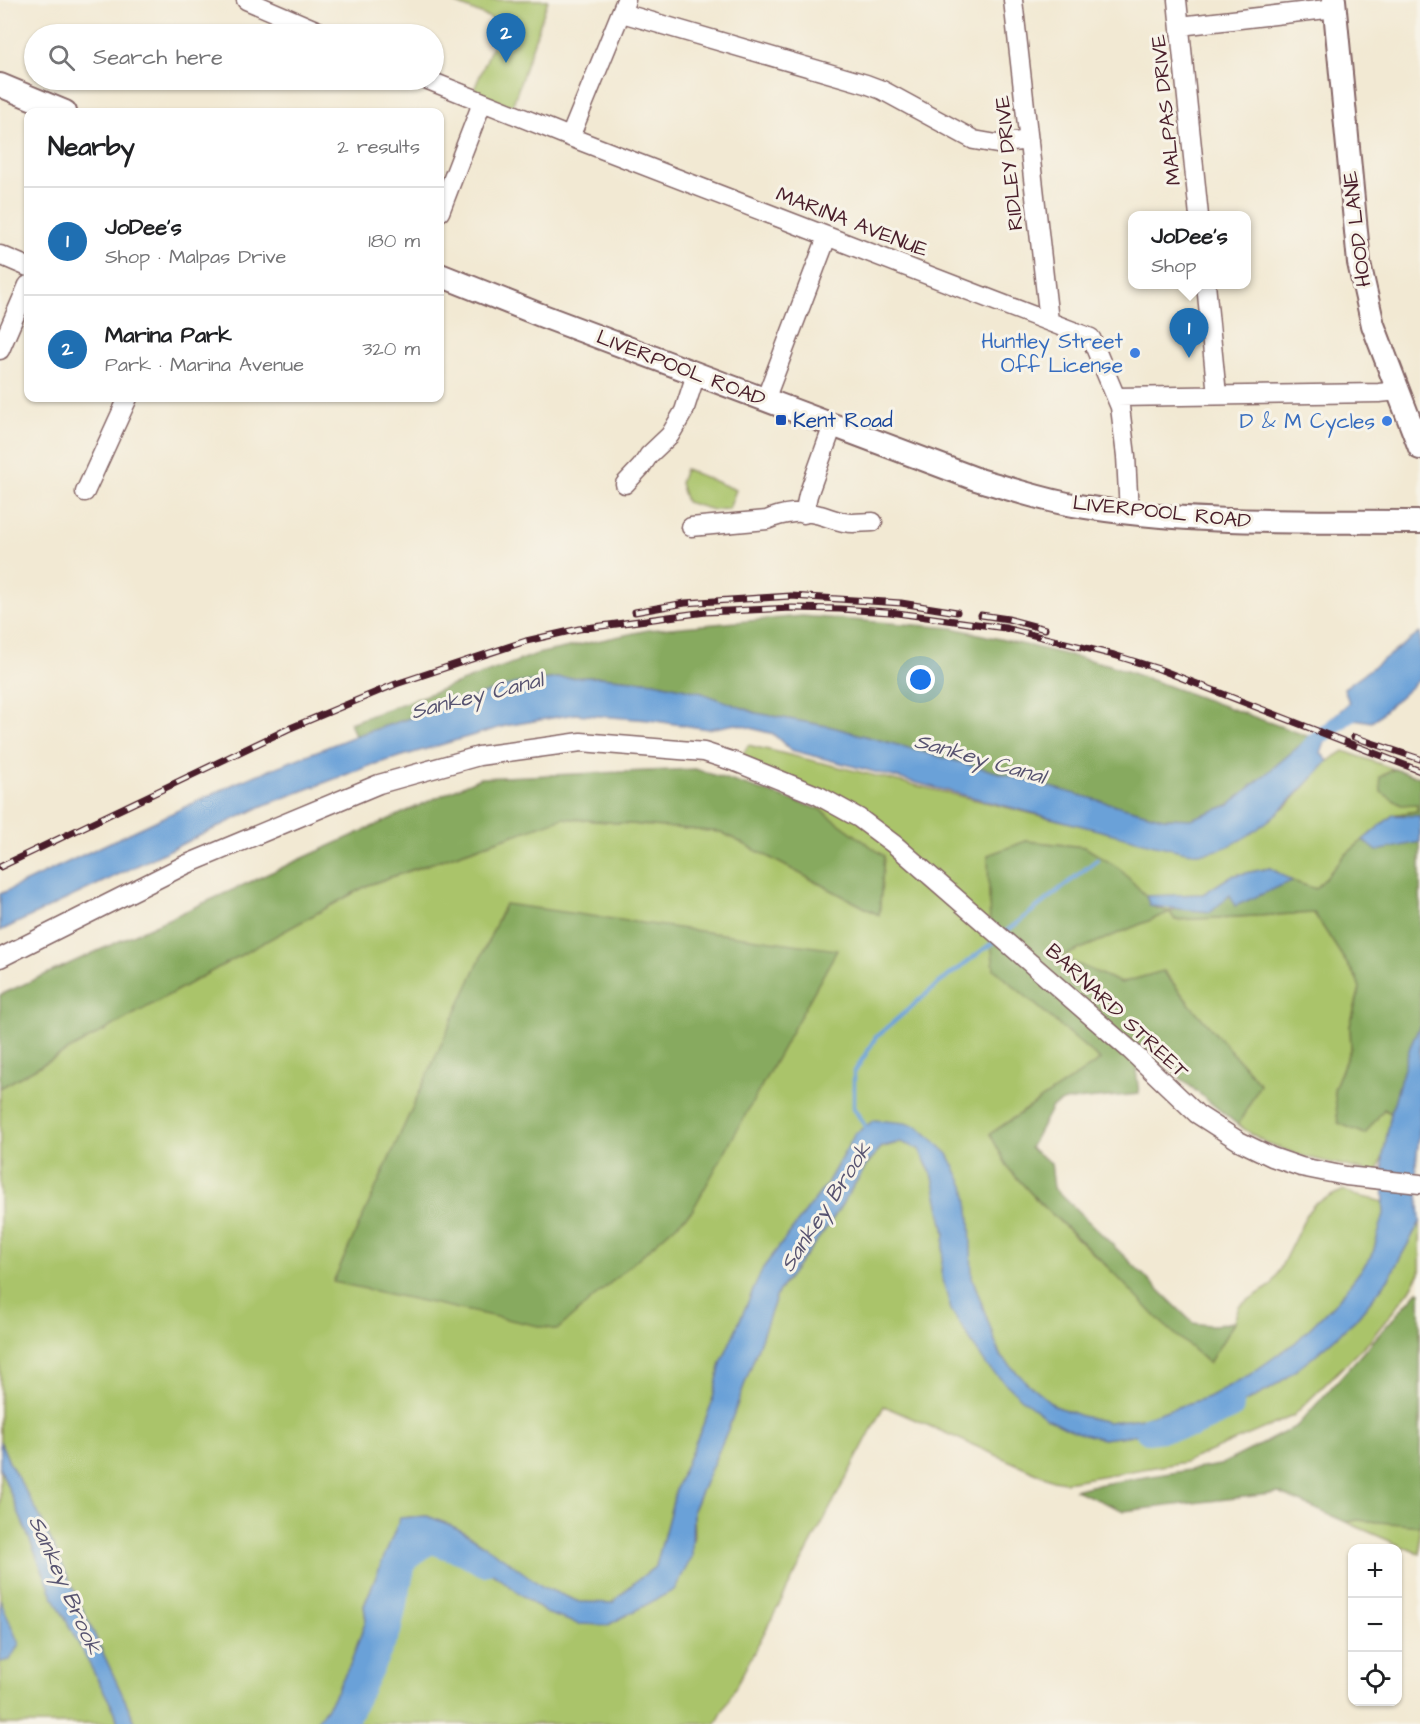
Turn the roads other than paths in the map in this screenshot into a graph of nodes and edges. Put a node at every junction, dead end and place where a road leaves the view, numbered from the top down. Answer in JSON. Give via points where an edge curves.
{"nodes":[{"id":1,"x":246,"y":0,"type":"edge"},
{"id":2,"x":1013,"y":0,"type":"edge"},
{"id":3,"x":1178,"y":0,"type":"edge"},
{"id":4,"x":264,"y":4,"type":"edge"},
{"id":5,"x":1334,"y":4,"type":"edge"},
{"id":6,"x":624,"y":7,"type":"edge"},
{"id":7,"x":305,"y":24,"type":"edge"},
{"id":8,"x":1180,"y":26,"type":"junction"},
{"id":9,"x":0,"y":85,"type":"edge"},
{"id":10,"x":444,"y":87,"type":"edge"},
{"id":11,"x":482,"y":103,"type":"junction"},
{"id":12,"x":55,"y":108,"type":"edge"},
{"id":13,"x":570,"y":137,"type":"junction"},
{"id":14,"x":1029,"y":140,"type":"junction"},
{"id":15,"x":444,"y":202,"type":"edge"},
{"id":16,"x":1198,"y":211,"type":"edge"},
{"id":17,"x":827,"y":237,"type":"junction"},
{"id":18,"x":0,"y":255,"type":"edge"},
{"id":19,"x":24,"y":265,"type":"edge"},
{"id":20,"x":444,"y":277,"type":"edge"},
{"id":21,"x":1206,"y":289,"type":"edge"},
{"id":22,"x":24,"y":294,"type":"edge"},
{"id":23,"x":1049,"y":321,"type":"junction"},
{"id":24,"x":0,"y":350,"type":"edge"},
{"id":25,"x":696,"y":374,"type":"junction"},
{"id":26,"x":1398,"y":391,"type":"junction"},
{"id":27,"x":1217,"y":395,"type":"junction"},
{"id":28,"x":1117,"y":397,"type":"junction"},
{"id":29,"x":765,"y":400,"type":"junction"},
{"id":30,"x":126,"y":402,"type":"edge"},
{"id":31,"x":833,"y":425,"type":"junction"},
{"id":32,"x":1420,"y":448,"type":"edge"},
{"id":33,"x":625,"y":484,"type":"dead end"},
{"id":34,"x":85,"y":492,"type":"dead end"},
{"id":35,"x":1129,"y":513,"type":"junction"},
{"id":36,"x":804,"y":514,"type":"junction"},
{"id":37,"x":873,"y":522,"type":"dead end"},
{"id":38,"x":1420,"y":522,"type":"edge"},
{"id":39,"x":691,"y":528,"type":"dead end"},
{"id":40,"x":0,"y":958,"type":"edge"},
{"id":41,"x":1420,"y":1184,"type":"edge"}],
"edges":[{"from":1,"to":4,"type":"street"},
{"from":2,"to":14,"type":"street","name":"RIDLEY DRIVE"},
{"from":3,"to":8,"type":"street","name":"MALPAS DRIVE"},
{"from":4,"to":7,"type":"street"},
{"from":5,"to":8,"type":"street"},
{"from":5,"to":26,"type":"street","name":"HOOD LANE","via":[[1359,263],[1373,325]]},
{"from":6,"to":13,"type":"street"},
{"from":6,"to":14,"type":"street","via":[[882,90],[974,140],[998,144]]},
{"from":8,"to":16,"type":"street","name":"MALPAS DRIVE"},
{"from":9,"to":12,"type":"street"},
{"from":10,"to":11,"type":"street","name":"MARINA AVENUE"},
{"from":11,"to":13,"type":"street","name":"MARINA AVENUE"},
{"from":11,"to":15,"type":"street"},
{"from":13,"to":17,"type":"street","name":"MARINA AVENUE"},
{"from":14,"to":23,"type":"street","name":"RIDLEY DRIVE"},
{"from":17,"to":23,"type":"street","name":"MARINA AVENUE"},
{"from":17,"to":29,"type":"street"},
{"from":18,"to":19,"type":"street"},
{"from":20,"to":25,"type":"street","name":"LIVERPOOL ROAD"},
{"from":21,"to":27,"type":"street"},
{"from":22,"to":24,"type":"street"},
{"from":23,"to":28,"type":"street","name":"MARINA AVENUE","via":[[1091,338]]},
{"from":25,"to":29,"type":"street","name":"LIVERPOOL ROAD"},
{"from":25,"to":33,"type":"street","via":[[684,411],[669,435]]},
{"from":26,"to":27,"type":"street"},
{"from":26,"to":32,"type":"street","name":"HOOD LANE"},
{"from":27,"to":28,"type":"street"},
{"from":28,"to":35,"type":"street","name":"MARINA AVENUE"},
{"from":29,"to":31,"type":"street","name":"LIVERPOOL ROAD"},
{"from":30,"to":34,"type":"street"},
{"from":31,"to":35,"type":"street","name":"LIVERPOOL ROAD","via":[[976,479],[1072,505]]},
{"from":31,"to":36,"type":"street","via":[[807,495]]},
{"from":35,"to":38,"type":"street","name":"LIVERPOOL ROAD","via":[[1278,523]]},
{"from":36,"to":37,"type":"street","via":[[853,523]]},
{"from":36,"to":39,"type":"street"},
{"from":40,"to":41,"type":"street","name":"BARNARD STREET","via":[[206,856],[379,784],[479,756],[581,742],[704,752],[819,796],[859,818],[1009,942],[1197,1114],[1239,1141],[1301,1167]]}]}
